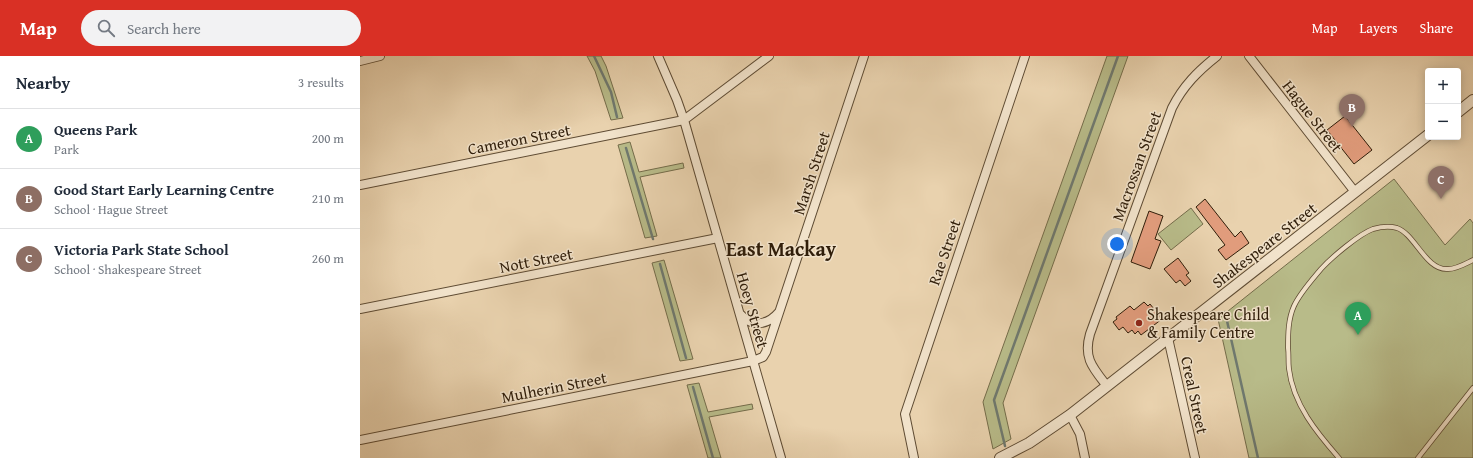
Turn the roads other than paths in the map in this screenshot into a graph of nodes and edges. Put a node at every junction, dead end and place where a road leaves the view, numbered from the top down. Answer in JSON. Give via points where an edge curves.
{"nodes":[{"id":1,"x":380,"y":56,"type":"edge"},
{"id":2,"x":658,"y":56,"type":"edge"},
{"id":3,"x":769,"y":56,"type":"edge"},
{"id":4,"x":864,"y":56,"type":"edge"},
{"id":5,"x":1025,"y":56,"type":"edge"},
{"id":6,"x":1217,"y":56,"type":"edge"},
{"id":7,"x":1249,"y":56,"type":"edge"},
{"id":8,"x":360,"y":61,"type":"edge"},
{"id":9,"x":1473,"y":100,"type":"edge"},
{"id":10,"x":1461,"y":110,"type":"edge"},
{"id":11,"x":684,"y":120,"type":"junction"},
{"id":12,"x":1425,"y":137,"type":"edge"},
{"id":13,"x":360,"y":185,"type":"edge"},
{"id":14,"x":1355,"y":192,"type":"junction"},
{"id":15,"x":718,"y":238,"type":"junction"},
{"id":16,"x":1473,"y":260,"type":"edge"},
{"id":17,"x":360,"y":309,"type":"edge"},
{"id":18,"x":781,"y":309,"type":"junction"},
{"id":19,"x":740,"y":313,"type":"junction"},
{"id":20,"x":1168,"y":338,"type":"junction"},
{"id":21,"x":753,"y":361,"type":"junction"},
{"id":22,"x":1107,"y":386,"type":"junction"},
{"id":23,"x":1473,"y":388,"type":"edge"},
{"id":24,"x":1070,"y":415,"type":"junction"},
{"id":25,"x":360,"y":440,"type":"edge"},
{"id":26,"x":781,"y":458,"type":"edge"},
{"id":27,"x":914,"y":458,"type":"edge"},
{"id":28,"x":1000,"y":458,"type":"edge"},
{"id":29,"x":1085,"y":458,"type":"edge"},
{"id":30,"x":1195,"y":458,"type":"edge"},
{"id":31,"x":1339,"y":458,"type":"edge"},
{"id":32,"x":1418,"y":458,"type":"edge"}],
"edges":[{"from":1,"to":8,"type":"street"},
{"from":2,"to":11,"type":"street","name":"Hoey Street"},
{"from":3,"to":11,"type":"street"},
{"from":4,"to":18,"type":"street","name":"Marsh Street"},
{"from":5,"to":27,"type":"street","name":"Rae Street","via":[[905,414]]},
{"from":6,"to":22,"type":"street","name":"Macrossan Street","via":[[1190,80],[1172,108],[1090,334],[1089,360]]},
{"from":7,"to":14,"type":"street","name":"Hague Street"},
{"from":9,"to":10,"type":"street"},
{"from":11,"to":13,"type":"street","name":"Cameron Street"},
{"from":11,"to":15,"type":"street","name":"Hoey Street"},
{"from":12,"to":14,"type":"street","name":"Shakespeare Street"},
{"from":14,"to":20,"type":"street","name":"Shakespeare Street"},
{"from":15,"to":17,"type":"street","name":"Nott Street"},
{"from":15,"to":19,"type":"street","name":"Hoey Street"},
{"from":16,"to":31,"type":"lane","via":[[1457,268],[1446,270],[1435,267],[1398,228],[1386,227],[1366,232],[1329,260],[1308,284],[1294,307],[1291,320],[1288,334],[1289,370],[1295,393],[1306,416]]},
{"from":18,"to":19,"type":"street","via":[[772,319],[762,324],[750,322]]},
{"from":18,"to":21,"type":"street","name":"Marsh Street","via":[[766,354]]},
{"from":19,"to":21,"type":"street","name":"Hoey Street"},
{"from":20,"to":22,"type":"street","name":"Shakespeare Street"},
{"from":20,"to":30,"type":"street","name":"Creal Street"},
{"from":21,"to":25,"type":"street","name":"Mulherin Street"},
{"from":21,"to":26,"type":"street","name":"Hoey Street"},
{"from":22,"to":24,"type":"street","name":"Shakespeare Street"},
{"from":23,"to":32,"type":"lane"},
{"from":24,"to":28,"type":"street","name":"Shakespeare Street","via":[[1042,436]]},
{"from":24,"to":29,"type":"street","via":[[1080,434]]}]}
